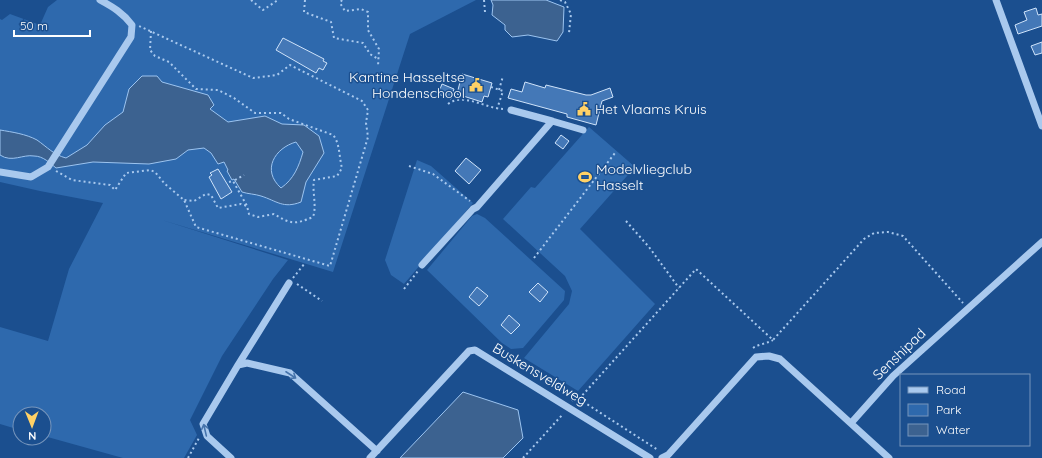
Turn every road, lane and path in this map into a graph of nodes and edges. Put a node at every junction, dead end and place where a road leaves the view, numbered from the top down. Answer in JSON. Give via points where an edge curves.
{"nodes":[{"id":1,"x":100,"y":0,"type":"edge"},
{"id":2,"x":251,"y":0,"type":"edge"},
{"id":3,"x":278,"y":0,"type":"edge"},
{"id":4,"x":305,"y":0,"type":"edge"},
{"id":5,"x":342,"y":0,"type":"edge"},
{"id":6,"x":484,"y":0,"type":"edge"},
{"id":7,"x":560,"y":0,"type":"edge"},
{"id":8,"x":996,"y":0,"type":"edge"},
{"id":9,"x":485,"y":12,"type":"dead end"},
{"id":10,"x":132,"y":25,"type":"junction"},
{"id":11,"x":151,"y":31,"type":"junction"},
{"id":12,"x":569,"y":33,"type":"dead end"},
{"id":13,"x":378,"y":59,"type":"junction"},
{"id":14,"x":378,"y":66,"type":"dead end"},
{"id":15,"x":503,"y":76,"type":"dead end"},
{"id":16,"x":491,"y":87,"type":"dead end"},
{"id":17,"x":499,"y":90,"type":"junction"},
{"id":18,"x":448,"y":104,"type":"dead end"},
{"id":19,"x":497,"y":109,"type":"junction"},
{"id":20,"x":511,"y":110,"type":"joint"},
{"id":21,"x":552,"y":121,"type":"junction"},
{"id":22,"x":1042,"y":126,"type":"edge"},
{"id":23,"x":584,"y":130,"type":"dead end"},
{"id":24,"x":615,"y":153,"type":"dead end"},
{"id":25,"x":48,"y":166,"type":"junction"},
{"id":26,"x":409,"y":166,"type":"dead end"},
{"id":27,"x":0,"y":172,"type":"edge"},
{"id":28,"x":244,"y":175,"type":"dead end"},
{"id":29,"x":235,"y":180,"type":"dead end"},
{"id":30,"x":228,"y":182,"type":"dead end"},
{"id":31,"x":184,"y":200,"type":"junction"},
{"id":32,"x":247,"y":206,"type":"junction"},
{"id":33,"x":475,"y":208,"type":"junction"},
{"id":34,"x":626,"y":221,"type":"dead end"},
{"id":35,"x":1042,"y":242,"type":"edge"},
{"id":36,"x":534,"y":258,"type":"dead end"},
{"id":37,"x":304,"y":263,"type":"dead end"},
{"id":38,"x":422,"y":265,"type":"joint"},
{"id":39,"x":289,"y":284,"type":"dead end"},
{"id":40,"x":679,"y":288,"type":"junction"},
{"id":41,"x":404,"y":289,"type":"dead end"},
{"id":42,"x":322,"y":301,"type":"dead end"},
{"id":43,"x":969,"y":307,"type":"junction"},
{"id":44,"x":773,"y":340,"type":"junction"},
{"id":45,"x":752,"y":349,"type":"dead end"},
{"id":46,"x":516,"y":360,"type":"dead end"},
{"id":47,"x":238,"y":365,"type":"junction"},
{"id":48,"x":574,"y":397,"type":"junction"},
{"id":49,"x":579,"y":399,"type":"junction"},
{"id":50,"x":569,"y":406,"type":"junction"},
{"id":51,"x":852,"y":422,"type":"junction"},
{"id":52,"x":205,"y":430,"type":"junction"},
{"id":53,"x":377,"y":451,"type":"junction"},
{"id":54,"x":638,"y":455,"type":"edge"},
{"id":55,"x":661,"y":455,"type":"edge"},
{"id":56,"x":188,"y":458,"type":"edge"},
{"id":57,"x":231,"y":458,"type":"edge"},
{"id":58,"x":370,"y":458,"type":"edge"},
{"id":59,"x":523,"y":458,"type":"edge"},
{"id":60,"x":650,"y":458,"type":"edge"},
{"id":61,"x":889,"y":458,"type":"edge"}],
"edges":[{"from":1,"to":10,"type":"street","via":[[120,11]]},
{"from":2,"to":3,"type":"path","via":[[262,10]]},
{"from":4,"to":13,"type":"path","via":[[304,12],[331,22],[334,38],[363,43],[370,54]]},
{"from":5,"to":13,"type":"path","via":[[340,3],[345,11],[362,9],[368,12],[368,30],[379,49]]},
{"from":6,"to":9,"type":"path"},
{"from":7,"to":12,"type":"path","via":[[565,2],[571,14]]},
{"from":8,"to":22,"type":"street"},
{"from":10,"to":11,"type":"path"},
{"from":10,"to":25,"type":"street","via":[[131,36]]},
{"from":11,"to":31,"type":"path","via":[[253,78],[277,75],[290,65],[362,101],[368,110],[368,138],[330,266],[196,227]]},
{"from":11,"to":32,"type":"path","via":[[150,50],[155,56],[169,62],[196,89],[218,90],[255,112],[281,113],[333,135],[337,140],[342,168],[337,176],[314,180],[313,217],[298,223],[286,221],[274,214],[258,217],[250,214]]},
{"from":13,"to":14,"type":"path"},
{"from":15,"to":17,"type":"path"},
{"from":16,"to":17,"type":"path"},
{"from":17,"to":19,"type":"path","via":[[503,91]]},
{"from":18,"to":19,"type":"path","via":[[455,99],[462,99]]},
{"from":19,"to":20,"type":"path"},
{"from":20,"to":21,"type":"street"},
{"from":21,"to":23,"type":"street"},
{"from":21,"to":33,"type":"street"},
{"from":24,"to":36,"type":"path"},
{"from":25,"to":27,"type":"street","via":[[31,177]]},
{"from":25,"to":31,"type":"path","via":[[72,180],[110,185],[115,190],[126,173],[150,170]]},
{"from":26,"to":33,"type":"path","via":[[433,174]]},
{"from":28,"to":29,"type":"path"},
{"from":30,"to":32,"type":"path","via":[[233,181]]},
{"from":31,"to":32,"type":"path","via":[[194,201],[206,194],[211,195],[218,208],[241,204]]},
{"from":33,"to":38,"type":"street"},
{"from":34,"to":40,"type":"path"},
{"from":35,"to":43,"type":"street","name":"Senshipad"},
{"from":37,"to":42,"type":"path","via":[[292,279]]},
{"from":38,"to":41,"type":"path"},
{"from":39,"to":47,"type":"street"},
{"from":40,"to":44,"type":"path","via":[[696,269]]},
{"from":40,"to":49,"type":"path"},
{"from":43,"to":44,"type":"path","via":[[903,236],[888,232],[874,233],[864,239]]},
{"from":43,"to":51,"type":"street","name":"Senshipad","via":[[893,376]]},
{"from":44,"to":45,"type":"path"},
{"from":46,"to":48,"type":"path"},
{"from":47,"to":52,"type":"street","via":[[203,424]]},
{"from":47,"to":53,"type":"street","one_way":true,"via":[[247,362],[290,373]]},
{"from":48,"to":49,"type":"path"},
{"from":48,"to":50,"type":"path"},
{"from":49,"to":55,"type":"path"},
{"from":50,"to":53,"type":"street","name":"Buskensveldweg","via":[[475,350],[469,351]]},
{"from":50,"to":54,"type":"street","name":"Buskensveldweg"},
{"from":50,"to":59,"type":"path"},
{"from":51,"to":55,"type":"street","via":[[780,359],[769,356],[756,357],[668,455]]},
{"from":51,"to":61,"type":"street"},
{"from":52,"to":56,"type":"path"},
{"from":57,"to":52,"type":"street","one_way":true,"via":[[207,436]]},
{"from":53,"to":58,"type":"street","name":"Buskensveldweg"},
{"from":54,"to":60,"type":"street","name":"Buskensveldweg"}]}
